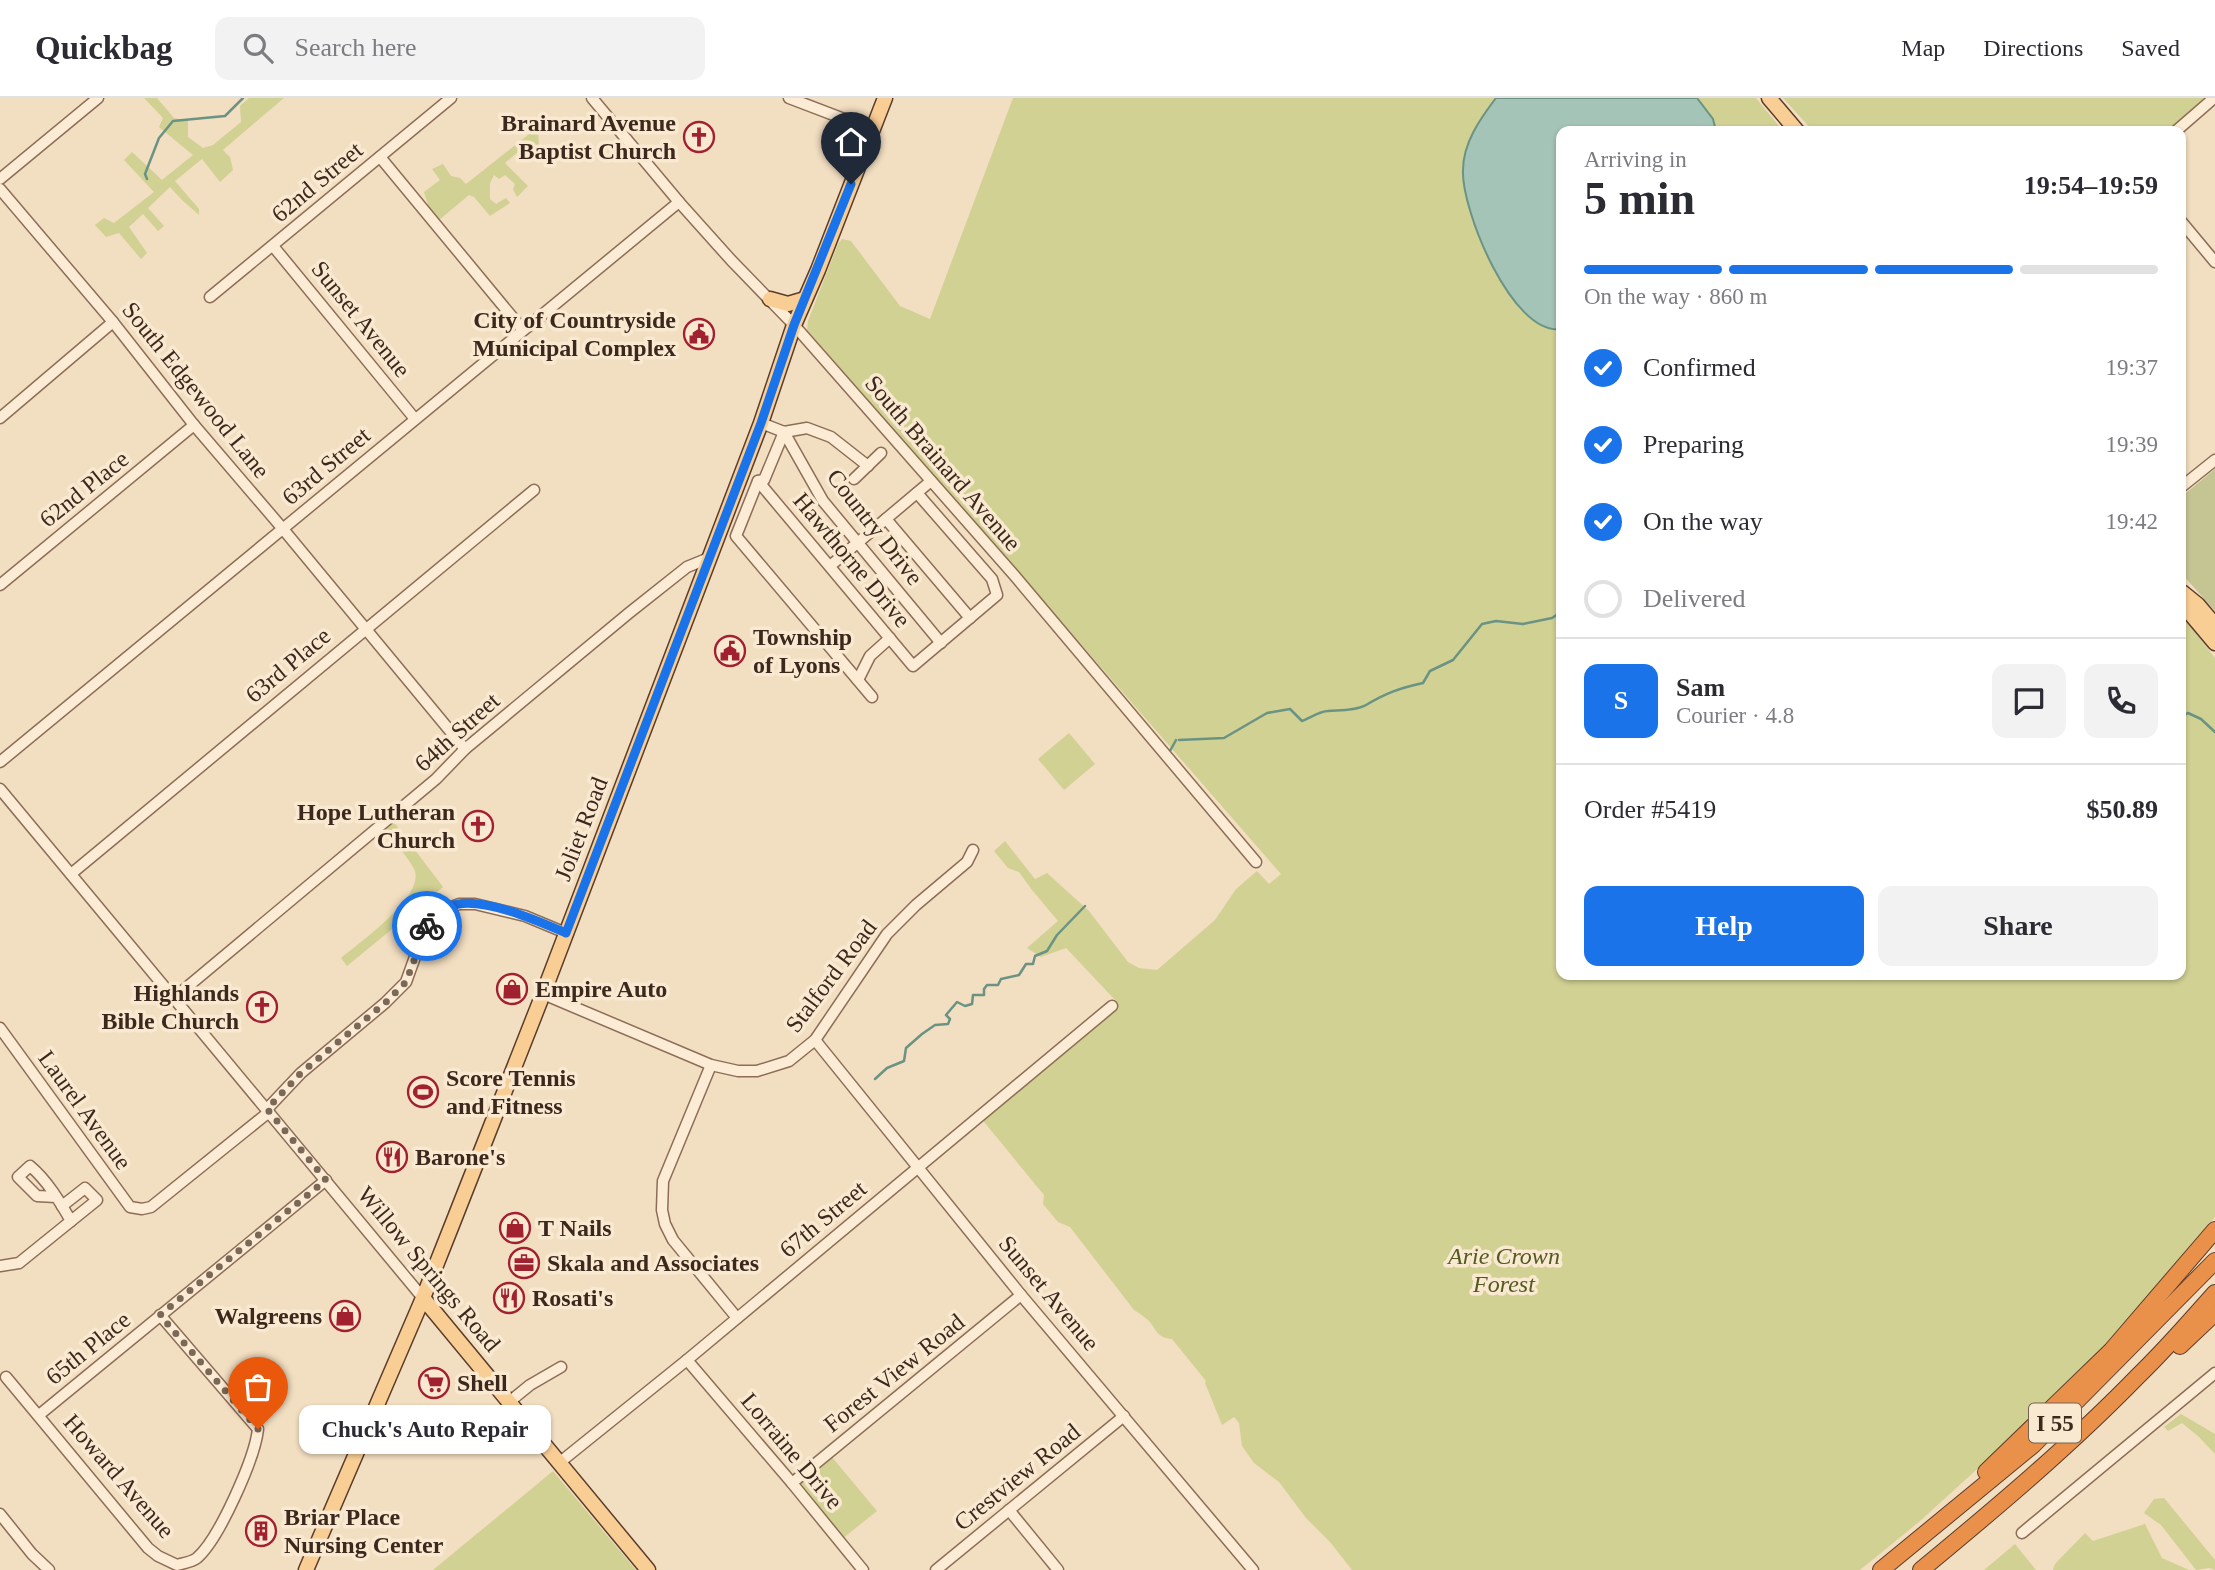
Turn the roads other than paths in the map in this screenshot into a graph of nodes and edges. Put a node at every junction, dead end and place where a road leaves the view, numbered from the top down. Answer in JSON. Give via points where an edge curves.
{"nodes":[{"id":1,"x":98,"y":98,"type":"edge"},
{"id":2,"x":452,"y":98,"type":"edge"},
{"id":3,"x":592,"y":98,"type":"edge"},
{"id":4,"x":789,"y":98,"type":"edge"},
{"id":5,"x":885,"y":98,"type":"edge"},
{"id":6,"x":1769,"y":98,"type":"edge"},
{"id":7,"x":2214,"y":98,"type":"edge"},
{"id":8,"x":1793,"y":126,"type":"edge"},
{"id":9,"x":2182,"y":126,"type":"edge"},
{"id":10,"x":873,"y":130,"type":"junction"},
{"id":11,"x":380,"y":157,"type":"junction"},
{"id":12,"x":0,"y":179,"type":"edge"},
{"id":13,"x":0,"y":189,"type":"edge"},
{"id":14,"x":679,"y":202,"type":"junction"},
{"id":15,"x":2186,"y":227,"type":"edge"},
{"id":16,"x":273,"y":246,"type":"junction"},
{"id":17,"x":2215,"y":262,"type":"edge"},
{"id":18,"x":210,"y":297,"type":"dead end"},
{"id":19,"x":770,"y":299,"type":"junction"},
{"id":20,"x":805,"y":299,"type":"junction"},
{"id":21,"x":113,"y":322,"type":"junction"},
{"id":22,"x":794,"y":325,"type":"junction"},
{"id":23,"x":523,"y":330,"type":"junction"},
{"id":24,"x":0,"y":418,"type":"edge"},
{"id":25,"x":415,"y":419,"type":"junction"},
{"id":26,"x":761,"y":423,"type":"junction"},
{"id":27,"x":194,"y":425,"type":"junction"},
{"id":28,"x":784,"y":432,"type":"junction"},
{"id":29,"x":881,"y":453,"type":"dead end"},
{"id":30,"x":2215,"y":460,"type":"edge"},
{"id":31,"x":868,"y":466,"type":"junction"},
{"id":32,"x":854,"y":479,"type":"dead end"},
{"id":33,"x":758,"y":481,"type":"junction"},
{"id":34,"x":931,"y":481,"type":"junction"},
{"id":35,"x":2186,"y":483,"type":"edge"},
{"id":36,"x":534,"y":490,"type":"dead end"},
{"id":37,"x":918,"y":493,"type":"junction"},
{"id":38,"x":886,"y":519,"type":"junction"},
{"id":39,"x":283,"y":528,"type":"junction"},
{"id":40,"x":857,"y":544,"type":"junction"},
{"id":41,"x":709,"y":558,"type":"junction"},
{"id":42,"x":830,"y":566,"type":"junction"},
{"id":43,"x":0,"y":585,"type":"edge"},
{"id":44,"x":2186,"y":596,"type":"edge"},
{"id":45,"x":2186,"y":607,"type":"edge"},
{"id":46,"x":970,"y":618,"type":"junction"},
{"id":47,"x":2215,"y":625,"type":"edge"},
{"id":48,"x":366,"y":627,"type":"junction"},
{"id":49,"x":890,"y":638,"type":"junction"},
{"id":50,"x":941,"y":643,"type":"junction"},
{"id":51,"x":2215,"y":643,"type":"edge"},
{"id":52,"x":858,"y":680,"type":"junction"},
{"id":53,"x":872,"y":697,"type":"dead end"},
{"id":54,"x":465,"y":748,"type":"junction"},
{"id":55,"x":0,"y":762,"type":"edge"},
{"id":56,"x":0,"y":789,"type":"edge"},
{"id":57,"x":973,"y":850,"type":"dead end"},
{"id":58,"x":1256,"y":862,"type":"dead end"},
{"id":59,"x":71,"y":874,"type":"junction"},
{"id":60,"x":566,"y":933,"type":"junction"},
{"id":61,"x":543,"y":994,"type":"junction"},
{"id":62,"x":174,"y":998,"type":"junction"},
{"id":63,"x":1112,"y":1006,"type":"dead end"},
{"id":64,"x":0,"y":1028,"type":"edge"},
{"id":65,"x":815,"y":1040,"type":"junction"},
{"id":66,"x":711,"y":1065,"type":"junction"},
{"id":67,"x":268,"y":1111,"type":"junction"},
{"id":68,"x":919,"y":1166,"type":"junction"},
{"id":69,"x":326,"y":1180,"type":"junction"},
{"id":70,"x":71,"y":1221,"type":"junction"},
{"id":71,"x":2215,"y":1231,"type":"edge"},
{"id":72,"x":2215,"y":1261,"type":"edge"},
{"id":73,"x":0,"y":1266,"type":"edge"},
{"id":74,"x":2215,"y":1293,"type":"edge"},
{"id":75,"x":1021,"y":1295,"type":"junction"},
{"id":76,"x":423,"y":1298,"type":"junction"},
{"id":77,"x":2215,"y":1313,"type":"edge"},
{"id":78,"x":160,"y":1315,"type":"junction"},
{"id":79,"x":737,"y":1318,"type":"junction"},
{"id":80,"x":687,"y":1360,"type":"junction"},
{"id":81,"x":561,"y":1367,"type":"dead end"},
{"id":82,"x":2215,"y":1373,"type":"edge"},
{"id":83,"x":2138,"y":1376,"type":"junction"},
{"id":84,"x":6,"y":1377,"type":"dead end"},
{"id":85,"x":509,"y":1402,"type":"junction"},
{"id":86,"x":39,"y":1415,"type":"junction"},
{"id":87,"x":1124,"y":1416,"type":"junction"},
{"id":88,"x":559,"y":1463,"type":"junction"},
{"id":89,"x":792,"y":1483,"type":"junction"},
{"id":90,"x":1961,"y":1504,"type":"junction"},
{"id":91,"x":1009,"y":1510,"type":"junction"},
{"id":92,"x":0,"y":1514,"type":"edge"},
{"id":93,"x":2022,"y":1533,"type":"dead end"},
{"id":94,"x":49,"y":1570,"type":"edge"},
{"id":95,"x":306,"y":1570,"type":"edge"},
{"id":96,"x":648,"y":1570,"type":"edge"},
{"id":97,"x":863,"y":1570,"type":"edge"},
{"id":98,"x":936,"y":1570,"type":"edge"},
{"id":99,"x":1058,"y":1570,"type":"edge"},
{"id":100,"x":1253,"y":1570,"type":"edge"},
{"id":101,"x":1881,"y":1570,"type":"edge"},
{"id":102,"x":1921,"y":1570,"type":"edge"}],
"edges":[{"from":1,"to":12,"type":"street"},
{"from":2,"to":11,"type":"street","name":"62nd Street"},
{"from":3,"to":14,"type":"street","name":"South Brainard Avenue"},
{"from":4,"to":10,"type":"street"},
{"from":5,"to":10,"type":"main road","name":"Joliet Road"},
{"from":6,"to":8,"type":"main road"},
{"from":7,"to":9,"type":"street"},
{"from":10,"to":20,"type":"main road","name":"Joliet Road"},
{"from":11,"to":16,"type":"street","name":"62nd Street"},
{"from":11,"to":23,"type":"street"},
{"from":13,"to":21,"type":"street","name":"South Edgewood Lane"},
{"from":14,"to":19,"type":"street","name":"South Brainard Avenue"},
{"from":14,"to":23,"type":"street","name":"63rd Street"},
{"from":15,"to":17,"type":"street"},
{"from":16,"to":18,"type":"street","name":"62nd Street"},
{"from":16,"to":25,"type":"street","name":"Sunset Avenue"},
{"from":19,"to":20,"type":"main road","via":[[788,304]]},
{"from":19,"to":22,"type":"street","name":"South Brainard Avenue"},
{"from":20,"to":22,"type":"main road","name":"Joliet Road"},
{"from":21,"to":24,"type":"street"},
{"from":21,"to":27,"type":"street","name":"South Edgewood Lane"},
{"from":22,"to":26,"type":"main road","name":"Joliet Road"},
{"from":22,"to":34,"type":"street","name":"South Brainard Avenue"},
{"from":23,"to":25,"type":"street","name":"63rd Street"},
{"from":25,"to":39,"type":"street","name":"63rd Street"},
{"from":26,"to":28,"type":"street"},
{"from":26,"to":41,"type":"main road","name":"Joliet Road"},
{"from":27,"to":39,"type":"street","name":"South Edgewood Lane"},
{"from":27,"to":43,"type":"street","name":"62nd Place"},
{"from":28,"to":31,"type":"street","via":[[807,428],[831,437]]},
{"from":28,"to":33,"type":"street","via":[[764,480]]},
{"from":28,"to":40,"type":"street","name":"Country Drive","via":[[823,501]]},
{"from":29,"to":31,"type":"street"},
{"from":30,"to":35,"type":"street"},
{"from":31,"to":32,"type":"street"},
{"from":33,"to":42,"type":"street","name":"Hawthorne Drive"},
{"from":33,"to":52,"type":"street","via":[[736,536]]},
{"from":34,"to":37,"type":"street"},
{"from":34,"to":58,"type":"street","name":"South Brainard Avenue"},
{"from":36,"to":48,"type":"street","name":"63rd Place"},
{"from":37,"to":38,"type":"street"},
{"from":37,"to":46,"type":"street","via":[[992,579],[998,595]]},
{"from":38,"to":40,"type":"street"},
{"from":38,"to":46,"type":"street"},
{"from":39,"to":48,"type":"street","name":"South Edgewood Lane"},
{"from":39,"to":55,"type":"street","name":"63rd Street"},
{"from":40,"to":42,"type":"street"},
{"from":40,"to":50,"type":"street","name":"Country Drive"},
{"from":41,"to":54,"type":"street","name":"64th Street","via":[[687,567]]},
{"from":41,"to":60,"type":"main road","name":"Joliet Road"},
{"from":42,"to":49,"type":"street","name":"Hawthorne Drive"},
{"from":44,"to":47,"type":"main road"},
{"from":45,"to":51,"type":"main road"},
{"from":46,"to":50,"type":"street"},
{"from":48,"to":54,"type":"street","name":"South Edgewood Lane"},
{"from":48,"to":59,"type":"street","name":"63rd Place"},
{"from":49,"to":50,"type":"street","name":"Hawthorne Drive","via":[[914,666]]},
{"from":49,"to":52,"type":"street","via":[[870,656]]},
{"from":52,"to":53,"type":"street"},
{"from":54,"to":62,"type":"street","name":"64th Street","via":[[436,779]]},
{"from":56,"to":59,"type":"street","name":"Willow Springs Road"},
{"from":57,"to":65,"type":"street","name":"Stalford Road","via":[[967,862],[887,934]]},
{"from":59,"to":62,"type":"street","name":"Willow Springs Road"},
{"from":60,"to":61,"type":"main road","name":"Joliet Road"},
{"from":60,"to":67,"type":"street","via":[[525,916],[475,904],[441,911],[425,929],[406,982],[301,1073]]},
{"from":61,"to":66,"type":"street","name":"Stalford Road"},
{"from":61,"to":76,"type":"main road","name":"Joliet Road"},
{"from":62,"to":67,"type":"street","name":"Willow Springs Road"},
{"from":63,"to":68,"type":"street","name":"67th Street"},
{"from":64,"to":67,"type":"street","name":"Laurel Avenue","via":[[130,1207],[150,1206]]},
{"from":65,"to":66,"type":"street","name":"Stalford Road","via":[[789,1061],[757,1071]]},
{"from":65,"to":68,"type":"street","name":"Sunset Avenue"},
{"from":66,"to":79,"type":"street","via":[[663,1181],[662,1210],[673,1240]]},
{"from":67,"to":69,"type":"street","name":"Willow Springs Road"},
{"from":68,"to":75,"type":"street","name":"Sunset Avenue"},
{"from":68,"to":79,"type":"street","name":"67th Street"},
{"from":69,"to":76,"type":"street","name":"Willow Springs Road"},
{"from":69,"to":78,"type":"street","name":"65th Place"},
{"from":70,"to":70,"type":"street","via":[[97,1200],[85,1188],[59,1201]]},
{"from":70,"to":73,"type":"street","via":[[19,1263]]},
{"from":71,"to":90,"type":"highway","via":[[2111,1351],[1980,1478]]},
{"from":72,"to":90,"type":"highway","number":"I 55","via":[[2033,1445]]},
{"from":74,"to":83,"type":"highway","number":"I 55"},
{"from":75,"to":87,"type":"street","name":"Sunset Avenue"},
{"from":75,"to":89,"type":"street","name":"Forest View Road"},
{"from":76,"to":85,"type":"main road","name":"Willow Springs Road"},
{"from":76,"to":95,"type":"main road","name":"Joliet Road"},
{"from":77,"to":83,"type":"highway","via":[[2178,1348]]},
{"from":78,"to":86,"type":"street","name":"65th Place"},
{"from":78,"to":86,"type":"street","name":"Howard Avenue","via":[[258,1429],[256,1445],[219,1531],[194,1560],[177,1565],[148,1548]]},
{"from":79,"to":80,"type":"street","name":"67th Street"},
{"from":80,"to":88,"type":"street","name":"67th Street"},
{"from":80,"to":89,"type":"street","name":"Lorraine Drive"},
{"from":81,"to":85,"type":"street"},
{"from":82,"to":93,"type":"street"},
{"from":83,"to":102,"type":"highway","number":"I 55","via":[[2041,1468]]},
{"from":84,"to":86,"type":"street","name":"Howard Avenue"},
{"from":85,"to":88,"type":"main road","name":"Willow Springs Road"},
{"from":87,"to":91,"type":"street","name":"Crestview Road"},
{"from":87,"to":100,"type":"street","name":"Sunset Avenue"},
{"from":88,"to":96,"type":"main road","name":"Willow Springs Road"},
{"from":89,"to":97,"type":"street","name":"Lorraine Drive"},
{"from":90,"to":101,"type":"highway","number":"I 55"},
{"from":91,"to":98,"type":"street","name":"Crestview Road"},
{"from":91,"to":99,"type":"street"},
{"from":92,"to":94,"type":"street"}]}
